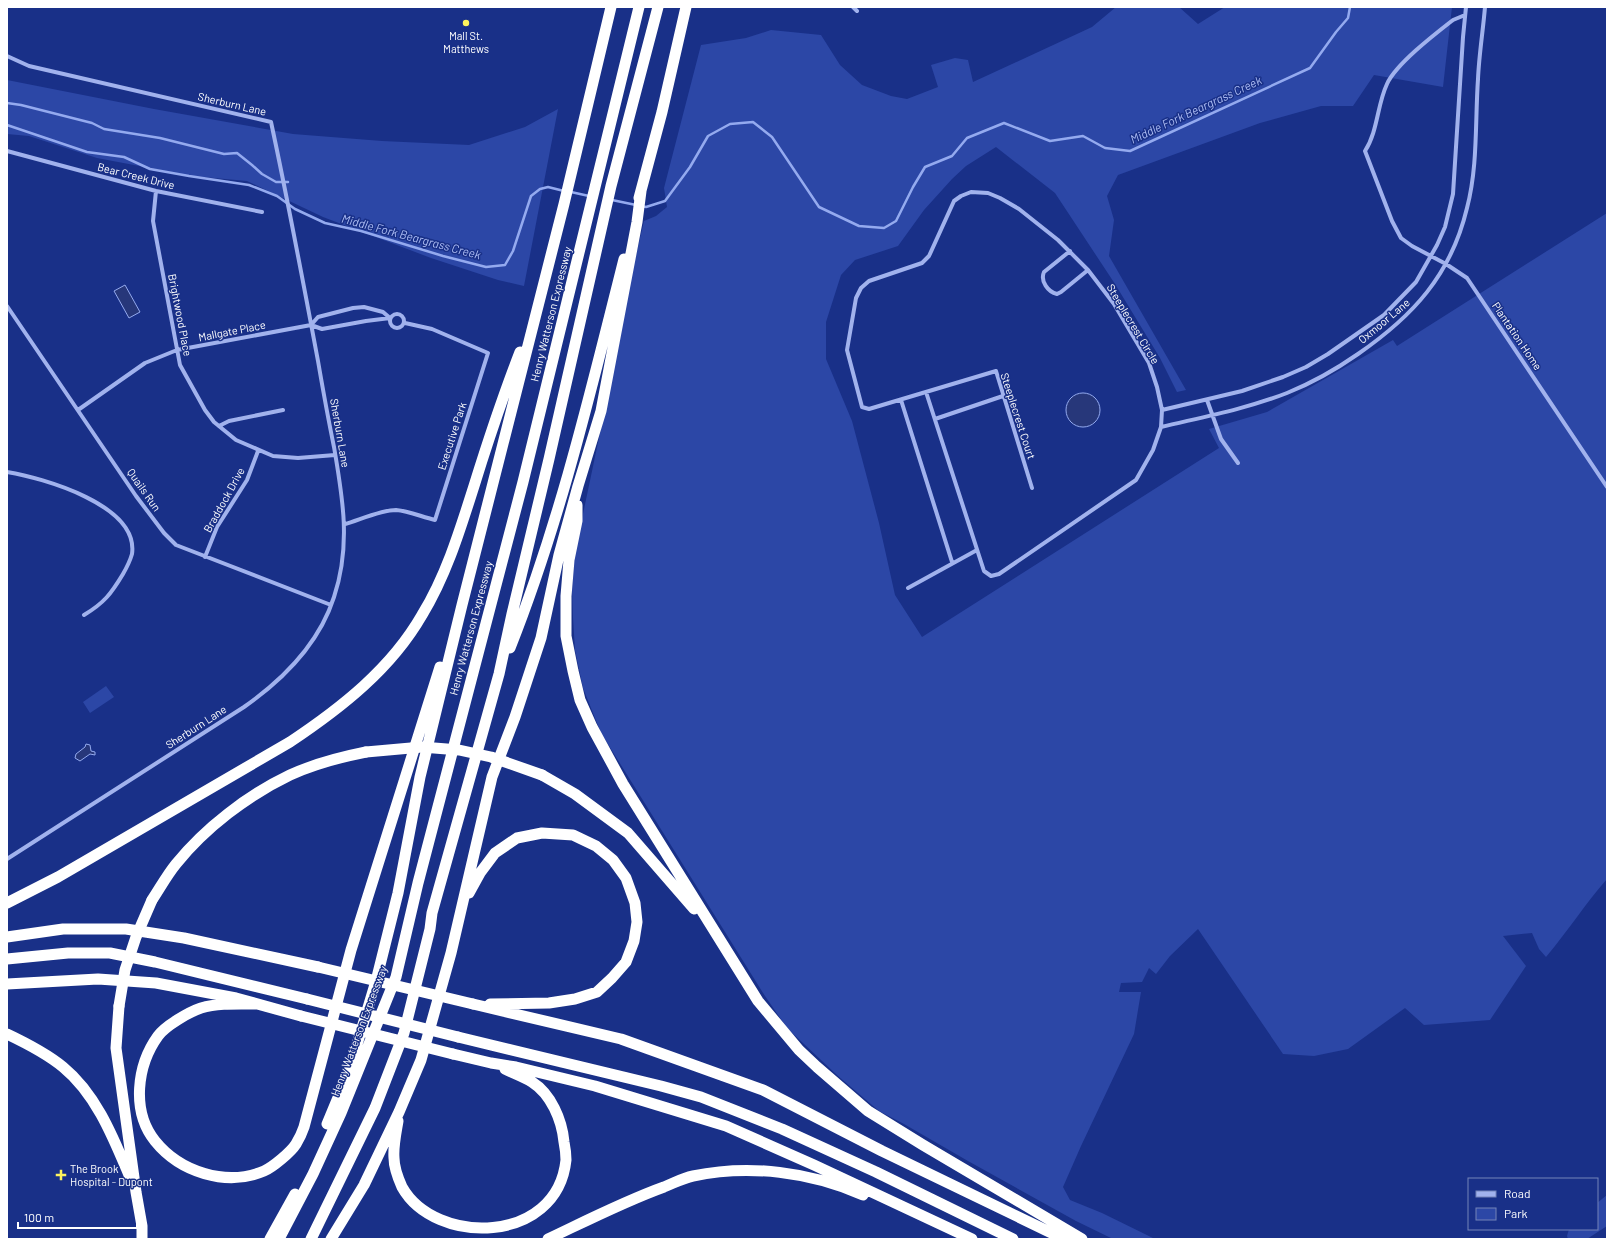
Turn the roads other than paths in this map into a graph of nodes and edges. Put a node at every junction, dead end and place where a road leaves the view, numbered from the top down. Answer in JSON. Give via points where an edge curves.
{"nodes":[{"id":1,"x":612,"y":7,"type":"edge"},
{"id":2,"x":639,"y":7,"type":"edge"},
{"id":3,"x":658,"y":7,"type":"edge"},
{"id":4,"x":686,"y":7,"type":"edge"},
{"id":5,"x":853,"y":7,"type":"edge"},
{"id":6,"x":1466,"y":7,"type":"edge"},
{"id":7,"x":1485,"y":7,"type":"edge"},
{"id":8,"x":857,"y":11,"type":"dead end"},
{"id":9,"x":1465,"y":15,"type":"junction"},
{"id":10,"x":7,"y":56,"type":"edge"},
{"id":11,"x":7,"y":151,"type":"edge"},
{"id":12,"x":156,"y":191,"type":"junction"},
{"id":13,"x":262,"y":212,"type":"dead end"},
{"id":14,"x":635,"y":222,"type":"junction"},
{"id":15,"x":1070,"y":251,"type":"junction"},
{"id":16,"x":1431,"y":257,"type":"junction"},
{"id":17,"x":1446,"y":264,"type":"junction"},
{"id":18,"x":1088,"y":270,"type":"junction"},
{"id":19,"x":539,"y":301,"type":"junction"},
{"id":20,"x":7,"y":306,"type":"edge"},
{"id":21,"x":390,"y":318,"type":"junction"},
{"id":22,"x":404,"y":323,"type":"junction"},
{"id":23,"x":311,"y":325,"type":"junction"},
{"id":24,"x":178,"y":350,"type":"junction"},
{"id":25,"x":926,"y":392,"type":"junction"},
{"id":26,"x":1004,"y":396,"type":"junction"},
{"id":27,"x":901,"y":400,"type":"junction"},
{"id":28,"x":1207,"y":400,"type":"junction"},
{"id":29,"x":78,"y":410,"type":"junction"},
{"id":30,"x":283,"y":410,"type":"dead end"},
{"id":31,"x":1162,"y":410,"type":"junction"},
{"id":32,"x":1212,"y":416,"type":"junction"},
{"id":33,"x":935,"y":419,"type":"junction"},
{"id":34,"x":219,"y":426,"type":"junction"},
{"id":35,"x":1161,"y":427,"type":"junction"},
{"id":36,"x":258,"y":450,"type":"junction"},
{"id":37,"x":335,"y":455,"type":"junction"},
{"id":38,"x":1238,"y":463,"type":"dead end"},
{"id":39,"x":7,"y":472,"type":"edge"},
{"id":40,"x":578,"y":486,"type":"junction"},
{"id":41,"x":1607,"y":487,"type":"edge"},
{"id":42,"x":1032,"y":488,"type":"dead end"},
{"id":43,"x":345,"y":524,"type":"junction"},
{"id":44,"x":977,"y":550,"type":"junction"},
{"id":45,"x":205,"y":557,"type":"junction"},
{"id":46,"x":952,"y":562,"type":"junction"},
{"id":47,"x":908,"y":588,"type":"dead end"},
{"id":48,"x":331,"y":605,"type":"junction"},
{"id":49,"x":462,"y":605,"type":"junction"},
{"id":50,"x":84,"y":615,"type":"dead end"},
{"id":51,"x":500,"y":674,"type":"junction"},
{"id":52,"x":7,"y":859,"type":"edge"},
{"id":53,"x":7,"y":903,"type":"edge"},
{"id":54,"x":461,"y":908,"type":"junction"},
{"id":55,"x":7,"y":938,"type":"edge"},
{"id":56,"x":724,"y":945,"type":"junction"},
{"id":57,"x":7,"y":960,"type":"edge"},
{"id":58,"x":7,"y":984,"type":"edge"},
{"id":59,"x":255,"y":1004,"type":"junction"},
{"id":60,"x":473,"y":1004,"type":"junction"},
{"id":61,"x":7,"y":1034,"type":"edge"},
{"id":62,"x":491,"y":1063,"type":"junction"},
{"id":63,"x":399,"y":1112,"type":"junction"},
{"id":64,"x":136,"y":1192,"type":"junction"},
{"id":65,"x":478,"y":1238,"type":"edge"},
{"id":66,"x":142,"y":1239,"type":"edge"},
{"id":67,"x":270,"y":1239,"type":"edge"},
{"id":68,"x":279,"y":1239,"type":"edge"},
{"id":69,"x":311,"y":1239,"type":"edge"},
{"id":70,"x":331,"y":1239,"type":"edge"},
{"id":71,"x":548,"y":1239,"type":"edge"},
{"id":72,"x":964,"y":1239,"type":"edge"},
{"id":73,"x":972,"y":1239,"type":"edge"},
{"id":74,"x":1013,"y":1239,"type":"edge"},
{"id":75,"x":1064,"y":1239,"type":"edge"},
{"id":76,"x":1082,"y":1239,"type":"edge"}],
"edges":[{"from":1,"to":19,"type":"highway"},
{"from":2,"to":68,"type":"highway","name":"Henry Watterson Expressway","via":[[523,482],[420,875],[396,977],[341,1113]]},
{"from":3,"to":51,"type":"highway","via":[[604,215]]},
{"from":4,"to":14,"type":"highway"},
{"from":5,"to":8,"type":"street"},
{"from":6,"to":9,"type":"street","name":"Oxmoor Lane"},
{"from":7,"to":17,"type":"street","name":"Oxmoor Lane","via":[[1471,189],[1462,226]]},
{"from":9,"to":16,"type":"street","name":"Oxmoor Lane","via":[[1453,194],[1445,227]]},
{"from":9,"to":16,"type":"street","name":"Plantation Home","via":[[1453,20],[1393,74],[1384,89],[1371,139],[1365,151],[1396,232],[1406,242]]},
{"from":10,"to":23,"type":"street","name":"Sherburn Lane","via":[[29,66],[271,122]]},
{"from":11,"to":12,"type":"street","name":"Bear Creek Drive"},
{"from":12,"to":13,"type":"street","name":"Bear Creek Drive"},
{"from":12,"to":24,"type":"street","name":"Brightwood Place","via":[[153,222]]},
{"from":14,"to":40,"type":"highway","via":[[601,411]]},
{"from":14,"to":51,"type":"highway","via":[[568,475],[524,613]]},
{"from":15,"to":18,"type":"street","name":"Steeplecrest Circle"},
{"from":15,"to":18,"type":"street","via":[[1044,272],[1043,282],[1051,291],[1057,294],[1061,292]]},
{"from":15,"to":27,"type":"street","name":"Steeplecrest Circle","via":[[1019,209],[988,192],[971,192],[954,201],[930,256],[922,262],[869,281],[861,288],[856,298],[847,350],[862,407],[869,409]]},
{"from":16,"to":17,"type":"street","name":"Plantation Home"},
{"from":16,"to":28,"type":"street","name":"Oxmoor Lane","via":[[1416,282],[1390,309],[1323,357],[1283,377]]},
{"from":17,"to":32,"type":"street","name":"Oxmoor Lane","via":[[1423,299],[1367,348],[1330,372],[1287,393]]},
{"from":17,"to":41,"type":"street","name":"Plantation Home","via":[[1467,278]]},
{"from":18,"to":31,"type":"street","name":"Steeplecrest Circle","via":[[1114,304],[1149,363]]},
{"from":19,"to":49,"type":"highway"},
{"from":19,"to":53,"type":"highway","via":[[502,399],[466,512],[438,586],[422,616],[380,670],[327,717],[290,742],[58,877]]},
{"from":20,"to":29,"type":"street","name":"Quails Run"},
{"from":21,"to":22,"type":"street","name":"Executive Park","via":[[400,313],[404,317]]},
{"from":21,"to":22,"type":"street","name":"Executive Park","via":[[390,324],[395,328],[401,327]]},
{"from":21,"to":23,"type":"street","name":"Executive Park","via":[[322,329]]},
{"from":21,"to":23,"type":"street","name":"Executive Park","via":[[383,312],[364,307],[318,317]]},
{"from":22,"to":43,"type":"street","name":"Executive Park","via":[[432,329],[488,353],[435,520],[396,510]]},
{"from":23,"to":24,"type":"street","name":"Mallgate Place"},
{"from":23,"to":37,"type":"street","name":"Sherburn Lane"},
{"from":24,"to":29,"type":"street","name":"Mallgate Place","via":[[145,362]]},
{"from":24,"to":34,"type":"street","name":"Brightwood Place","via":[[180,364],[195,394]]},
{"from":25,"to":26,"type":"street","name":"Steeplecrest Court","via":[[996,371]]},
{"from":25,"to":27,"type":"street","name":"Steeplecrest Circle"},
{"from":25,"to":33,"type":"street","name":"Steeplecrest Circle"},
{"from":26,"to":33,"type":"street"},
{"from":26,"to":42,"type":"street","name":"Steeplecrest Court"},
{"from":27,"to":46,"type":"street"},
{"from":28,"to":31,"type":"street","name":"Oxmoor Lane"},
{"from":28,"to":32,"type":"street"},
{"from":29,"to":45,"type":"street","name":"Quails Run","via":[[164,533],[176,545]]},
{"from":30,"to":34,"type":"street","via":[[229,421]]},
{"from":31,"to":35,"type":"street","name":"Steeplecrest Circle"},
{"from":32,"to":35,"type":"street","name":"Oxmoor Lane"},
{"from":32,"to":38,"type":"street","via":[[1221,439]]},
{"from":33,"to":44,"type":"street","name":"Steeplecrest Circle"},
{"from":34,"to":36,"type":"street","name":"Brightwood Place","via":[[236,440]]},
{"from":35,"to":44,"type":"street","name":"Steeplecrest Circle","via":[[1153,450],[1136,480],[999,574],[991,576],[984,571]]},
{"from":36,"to":37,"type":"street","name":"Brightwood Place","via":[[273,456],[298,458]]},
{"from":36,"to":45,"type":"street","name":"Braddock Drive","via":[[247,480],[217,527]]},
{"from":37,"to":43,"type":"street","name":"Sherburn Lane"},
{"from":39,"to":50,"type":"street","via":[[81,494],[120,519],[132,547],[129,564],[108,596],[100,605]]},
{"from":40,"to":54,"type":"highway","via":[[541,638],[492,777]]},
{"from":40,"to":56,"type":"highway","via":[[577,521],[569,560],[566,596],[566,636],[580,700],[624,784]]},
{"from":43,"to":48,"type":"street","name":"Sherburn Lane","via":[[343,561]]},
{"from":44,"to":46,"type":"street"},
{"from":45,"to":48,"type":"street","name":"Quails Run"},
{"from":46,"to":47,"type":"street"},
{"from":48,"to":52,"type":"street","name":"Sherburn Lane","via":[[321,628],[307,649],[264,693]]},
{"from":49,"to":59,"type":"highway","via":[[368,892],[304,1128],[295,1145],[264,1170],[246,1176],[221,1178],[202,1174],[184,1166],[169,1154],[155,1140],[147,1127],[141,1111],[139,1084],[145,1059],[158,1035],[177,1020],[200,1008]]},
{"from":49,"to":67,"type":"highway","via":[[420,777],[398,893],[376,981],[349,1071],[308,1173]]},
{"from":51,"to":69,"type":"highway","via":[[432,913],[404,1033],[375,1108]]},
{"from":54,"to":60,"type":"highway","via":[[480,873],[495,853],[517,838],[542,833],[573,835],[596,846],[613,860],[626,878],[635,903],[637,922],[634,941],[626,962],[597,992],[550,1003]]},
{"from":54,"to":63,"type":"highway","via":[[420,1060]]},
{"from":55,"to":60,"type":"highway","bridge":true,"via":[[63,929],[126,929],[184,938]]},
{"from":56,"to":64,"type":"highway","bridge":true,"via":[[628,833],[575,794],[542,775],[491,757],[459,750],[422,747],[340,757],[290,775],[239,805],[175,864],[152,900],[136,937],[125,970],[116,1048]]},
{"from":56,"to":76,"type":"highway","via":[[758,1001],[799,1050],[868,1110]]},
{"from":57,"to":74,"type":"highway","bridge":true,"via":[[68,953],[110,953],[661,1086],[701,1098],[789,1132]]},
{"from":58,"to":59,"type":"highway","via":[[98,979],[156,983]]},
{"from":59,"to":62,"type":"highway","bridge":true},
{"from":60,"to":75,"type":"highway","via":[[621,1039],[763,1090]]},
{"from":61,"to":64,"type":"highway","via":[[63,1067],[80,1084],[107,1124]]},
{"from":62,"to":65,"type":"highway","via":[[531,1081],[543,1090],[555,1110],[564,1135],[566,1159],[562,1178],[552,1201],[540,1214],[503,1235]]},
{"from":62,"to":73,"type":"highway","via":[[595,1086],[726,1126]]},
{"from":63,"to":65,"type":"highway","via":[[394,1158],[407,1199],[419,1216],[436,1228],[454,1235]]},
{"from":63,"to":70,"type":"highway","via":[[364,1185]]},
{"from":64,"to":66,"type":"highway"},
{"from":71,"to":72,"type":"highway","via":[[648,1193],[692,1176],[729,1171],[774,1172],[835,1184]]}]}
